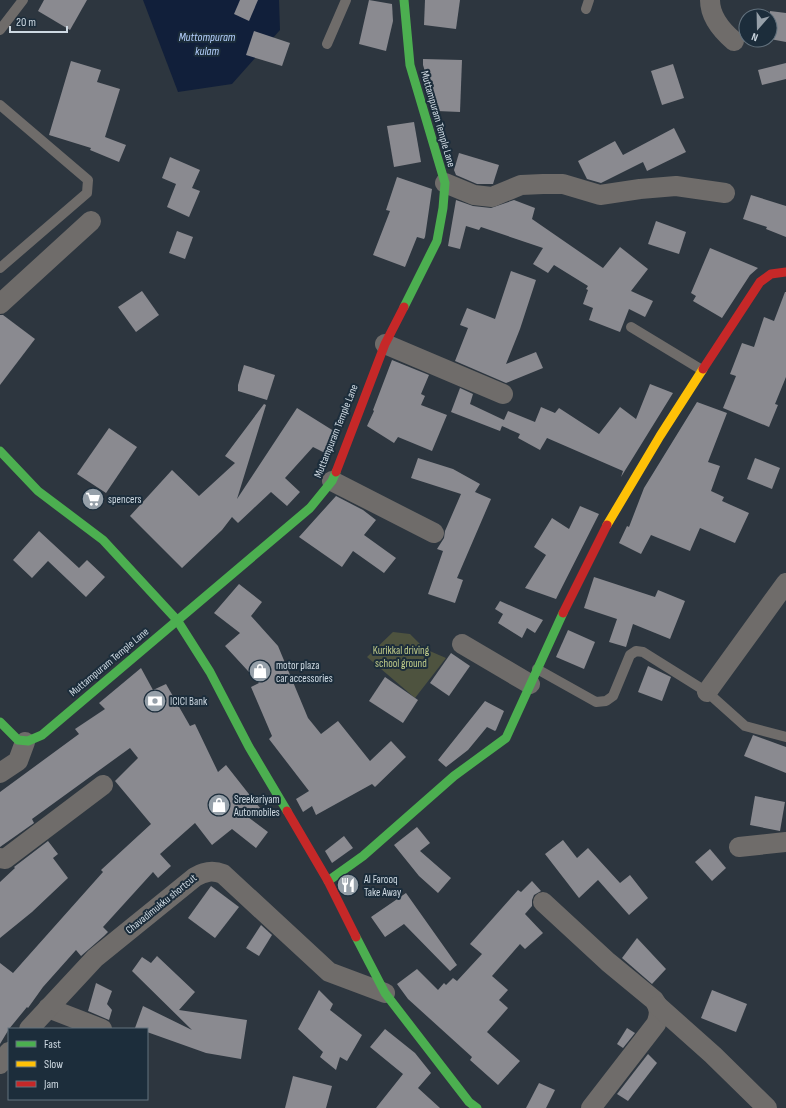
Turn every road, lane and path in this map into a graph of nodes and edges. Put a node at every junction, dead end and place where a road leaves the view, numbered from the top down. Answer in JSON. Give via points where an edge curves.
{"nodes":[{"id":1,"x":23,"y":0,"type":"edge"},
{"id":2,"x":346,"y":0,"type":"edge"},
{"id":3,"x":404,"y":0,"type":"edge"},
{"id":4,"x":710,"y":0,"type":"edge"},
{"id":5,"x":0,"y":30,"type":"edge"},
{"id":6,"x":734,"y":41,"type":"dead end"},
{"id":7,"x":327,"y":44,"type":"dead end"},
{"id":8,"x":0,"y":105,"type":"edge"},
{"id":9,"x":445,"y":183,"type":"junction"},
{"id":10,"x":725,"y":193,"type":"dead end"},
{"id":11,"x":91,"y":221,"type":"dead end"},
{"id":12,"x":0,"y":268,"type":"edge"},
{"id":13,"x":786,"y":272,"type":"edge"},
{"id":14,"x":0,"y":304,"type":"edge"},
{"id":15,"x":631,"y":327,"type":"dead end"},
{"id":16,"x":385,"y":344,"type":"junction"},
{"id":17,"x":702,"y":370,"type":"junction"},
{"id":18,"x":502,"y":394,"type":"dead end"},
{"id":19,"x":0,"y":451,"type":"edge"},
{"id":20,"x":332,"y":481,"type":"junction"},
{"id":21,"x":434,"y":533,"type":"dead end"},
{"id":22,"x":786,"y":583,"type":"edge"},
{"id":23,"x":177,"y":620,"type":"junction"},
{"id":24,"x":462,"y":644,"type":"dead end"},
{"id":25,"x":534,"y":676,"type":"junction"},
{"id":26,"x":707,"y":692,"type":"junction"},
{"id":27,"x":0,"y":722,"type":"edge"},
{"id":28,"x":786,"y":737,"type":"edge"},
{"id":29,"x":25,"y":742,"type":"junction"},
{"id":30,"x":0,"y":773,"type":"edge"},
{"id":31,"x":103,"y":785,"type":"dead end"},
{"id":32,"x":786,"y":842,"type":"edge"},
{"id":33,"x":739,"y":847,"type":"dead end"},
{"id":34,"x":2,"y":860,"type":"edge"},
{"id":35,"x":328,"y":881,"type":"junction"},
{"id":36,"x":543,"y":902,"type":"dead end"},
{"id":37,"x":385,"y":993,"type":"junction"},
{"id":38,"x":658,"y":1006,"type":"junction"},
{"id":39,"x":48,"y":1008,"type":"junction"},
{"id":40,"x":30,"y":1028,"type":"edge"},
{"id":41,"x":99,"y":1028,"type":"edge"},
{"id":42,"x":8,"y":1053,"type":"edge"},
{"id":43,"x":0,"y":1064,"type":"edge"},
{"id":44,"x":477,"y":1108,"type":"edge"},
{"id":45,"x":591,"y":1108,"type":"edge"},
{"id":46,"x":767,"y":1108,"type":"edge"}],
"edges":[{"from":1,"to":5,"type":"lane"},
{"from":2,"to":7,"type":"lane"},
{"from":3,"to":9,"type":"street","name":"Muttampuram Temple Lane","via":[[410,65]]},
{"from":4,"to":6,"type":"street","via":[[713,16],[722,30]]},
{"from":8,"to":12,"type":"lane","via":[[88,180],[87,193]]},
{"from":9,"to":10,"type":"street","via":[[474,195],[492,197],[521,185],[542,184],[563,184],[600,196],[676,186]]},
{"from":9,"to":16,"type":"street","name":"Muttampuram Temple Lane","via":[[437,241]]},
{"from":11,"to":14,"type":"street"},
{"from":13,"to":17,"type":"street","via":[[771,274],[760,282]]},
{"from":15,"to":17,"type":"lane"},
{"from":16,"to":18,"type":"street"},
{"from":16,"to":20,"type":"street","name":"Muttampuram Temple Lane"},
{"from":17,"to":25,"type":"street","via":[[600,535]]},
{"from":19,"to":23,"type":"street","via":[[38,491],[103,540]]},
{"from":20,"to":21,"type":"street"},
{"from":20,"to":23,"type":"street","name":"Muttampuram Temple Lane","via":[[310,508]]},
{"from":22,"to":26,"type":"street"},
{"from":23,"to":29,"type":"street","name":"Muttampuram Temple Lane","via":[[42,735]]},
{"from":23,"to":35,"type":"street","via":[[210,672],[250,747]]},
{"from":24,"to":25,"type":"street"},
{"from":25,"to":26,"type":"lane","via":[[596,702],[602,702],[613,696],[630,655],[642,652]]},
{"from":25,"to":35,"type":"street","via":[[506,738],[454,776],[363,856]]},
{"from":26,"to":28,"type":"lane","via":[[745,726]]},
{"from":27,"to":29,"type":"street","via":[[14,739]]},
{"from":29,"to":30,"type":"street","via":[[18,760]]},
{"from":31,"to":34,"type":"street"},
{"from":32,"to":33,"type":"street"},
{"from":35,"to":37,"type":"street"},
{"from":36,"to":38,"type":"street"},
{"from":37,"to":39,"type":"street","name":"Chavadimukku shortcut","via":[[329,972],[223,874],[209,871],[195,877],[95,958]]},
{"from":37,"to":44,"type":"street","via":[[469,1102]]},
{"from":38,"to":45,"type":"street","via":[[656,1024]]},
{"from":38,"to":46,"type":"street"},
{"from":39,"to":40,"type":"street","name":"Chavadimukku shortcut"},
{"from":39,"to":41,"type":"street"},
{"from":42,"to":43,"type":"street"}]}
